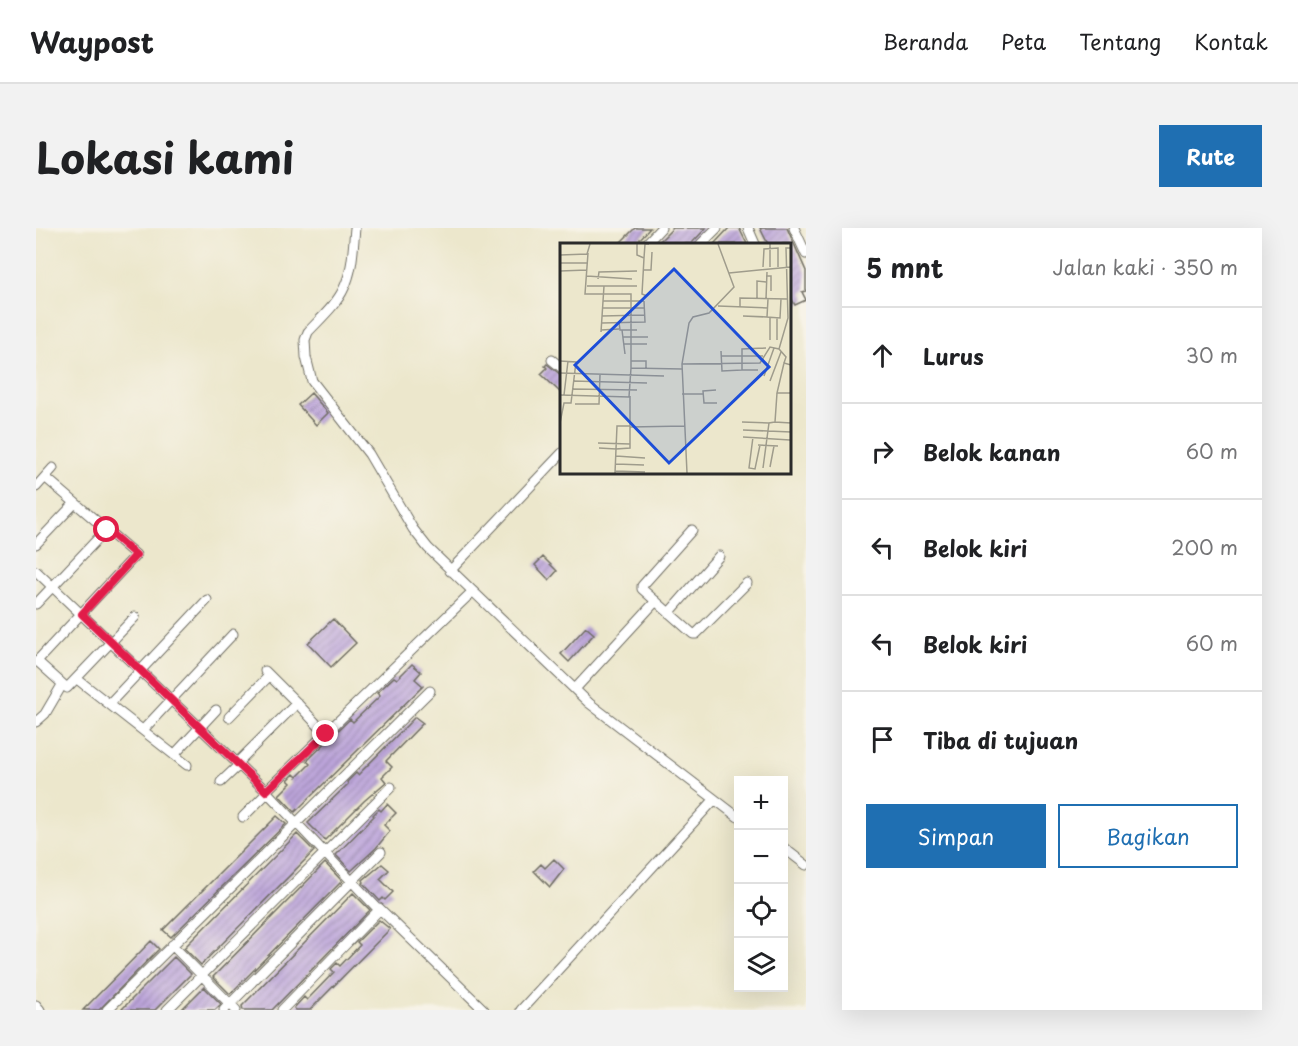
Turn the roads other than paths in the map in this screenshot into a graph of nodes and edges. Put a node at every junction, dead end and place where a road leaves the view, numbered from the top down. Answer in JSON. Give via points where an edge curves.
{"nodes":[{"id":1,"x":355,"y":228,"type":"edge"},
{"id":2,"x":661,"y":228,"type":"edge"},
{"id":3,"x":717,"y":228,"type":"edge"},
{"id":4,"x":748,"y":228,"type":"edge"},
{"id":5,"x":794,"y":228,"type":"edge"},
{"id":6,"x":647,"y":243,"type":"edge"},
{"id":7,"x":702,"y":243,"type":"edge"},
{"id":8,"x":755,"y":243,"type":"edge"},
{"id":9,"x":806,"y":254,"type":"edge"},
{"id":10,"x":552,"y":360,"type":"dead end"},
{"id":11,"x":560,"y":368,"type":"edge"},
{"id":12,"x":560,"y":454,"type":"edge"},
{"id":13,"x":53,"y":468,"type":"dead end"},
{"id":14,"x":45,"y":477,"type":"junction"},
{"id":15,"x":36,"y":487,"type":"edge"},
{"id":16,"x":75,"y":503,"type":"junction"},
{"id":17,"x":107,"y":530,"type":"junction"},
{"id":18,"x":692,"y":530,"type":"dead end"},
{"id":19,"x":36,"y":544,"type":"edge"},
{"id":20,"x":719,"y":556,"type":"dead end"},
{"id":21,"x":36,"y":571,"type":"edge"},
{"id":22,"x":450,"y":571,"type":"junction"},
{"id":23,"x":747,"y":582,"type":"dead end"},
{"id":24,"x":53,"y":586,"type":"junction"},
{"id":25,"x":472,"y":592,"type":"junction"},
{"id":26,"x":207,"y":600,"type":"dead end"},
{"id":27,"x":656,"y":601,"type":"junction"},
{"id":28,"x":36,"y":604,"type":"edge"},
{"id":29,"x":669,"y":613,"type":"junction"},
{"id":30,"x":82,"y":614,"type":"junction"},
{"id":31,"x":135,"y":617,"type":"dead end"},
{"id":32,"x":233,"y":634,"type":"dead end"},
{"id":33,"x":112,"y":642,"type":"junction"},
{"id":34,"x":36,"y":661,"type":"edge"},
{"id":35,"x":141,"y":671,"type":"junction"},
{"id":36,"x":77,"y":679,"type":"junction"},
{"id":37,"x":62,"y":685,"type":"junction"},
{"id":38,"x":575,"y":689,"type":"junction"},
{"id":39,"x":430,"y":691,"type":"dead end"},
{"id":40,"x":171,"y":700,"type":"junction"},
{"id":41,"x":297,"y":703,"type":"junction"},
{"id":42,"x":110,"y":704,"type":"junction"},
{"id":43,"x":216,"y":710,"type":"dead end"},
{"id":44,"x":229,"y":717,"type":"dead end"},
{"id":45,"x":36,"y":722,"type":"edge"},
{"id":46,"x":200,"y":727,"type":"junction"},
{"id":47,"x":143,"y":730,"type":"junction"},
{"id":48,"x":326,"y":734,"type":"junction"},
{"id":49,"x":174,"y":754,"type":"junction"},
{"id":50,"x":238,"y":764,"type":"junction"},
{"id":51,"x":187,"y":765,"type":"dead end"},
{"id":52,"x":221,"y":782,"type":"dead end"},
{"id":53,"x":391,"y":787,"type":"dead end"},
{"id":54,"x":266,"y":792,"type":"junction"},
{"id":55,"x":714,"y":800,"type":"junction"},
{"id":56,"x":734,"y":814,"type":"edge"},
{"id":57,"x":243,"y":817,"type":"dead end"},
{"id":58,"x":295,"y":823,"type":"junction"},
{"id":59,"x":324,"y":852,"type":"junction"},
{"id":60,"x":381,"y":852,"type":"dead end"},
{"id":61,"x":788,"y":852,"type":"edge"},
{"id":62,"x":806,"y":865,"type":"edge"},
{"id":63,"x":353,"y":880,"type":"junction"},
{"id":64,"x":378,"y":907,"type":"junction"},
{"id":65,"x":172,"y":945,"type":"junction"},
{"id":66,"x":202,"y":975,"type":"junction"},
{"id":67,"x":36,"y":1005,"type":"edge"},
{"id":68,"x":230,"y":1008,"type":"edge"},
{"id":69,"x":40,"y":1010,"type":"edge"},
{"id":70,"x":107,"y":1010,"type":"edge"},
{"id":71,"x":167,"y":1010,"type":"edge"},
{"id":72,"x":282,"y":1010,"type":"edge"},
{"id":73,"x":484,"y":1010,"type":"edge"},
{"id":74,"x":521,"y":1010,"type":"edge"}],
"edges":[{"from":1,"to":22,"type":"street","via":[[349,276],[343,291],[305,340],[312,381],[369,454],[413,529]]},
{"from":2,"to":6,"type":"street"},
{"from":3,"to":7,"type":"street"},
{"from":4,"to":8,"type":"street"},
{"from":5,"to":9,"type":"street"},
{"from":10,"to":11,"type":"street"},
{"from":12,"to":22,"type":"street"},
{"from":13,"to":14,"type":"street"},
{"from":14,"to":15,"type":"street"},
{"from":14,"to":16,"type":"street"},
{"from":16,"to":17,"type":"street"},
{"from":16,"to":19,"type":"street"},
{"from":17,"to":24,"type":"street"},
{"from":17,"to":30,"type":"street","via":[[136,555]]},
{"from":18,"to":27,"type":"street","via":[[642,585]]},
{"from":20,"to":29,"type":"street"},
{"from":21,"to":24,"type":"street"},
{"from":22,"to":25,"type":"street"},
{"from":23,"to":29,"type":"street","via":[[696,634]]},
{"from":24,"to":28,"type":"street"},
{"from":24,"to":30,"type":"street"},
{"from":25,"to":38,"type":"street"},
{"from":25,"to":48,"type":"street"},
{"from":26,"to":35,"type":"street"},
{"from":27,"to":29,"type":"street"},
{"from":27,"to":38,"type":"street"},
{"from":30,"to":33,"type":"street"},
{"from":30,"to":34,"type":"street"},
{"from":31,"to":33,"type":"street"},
{"from":32,"to":40,"type":"street"},
{"from":33,"to":35,"type":"street"},
{"from":33,"to":36,"type":"street"},
{"from":34,"to":37,"type":"street"},
{"from":35,"to":40,"type":"street"},
{"from":35,"to":42,"type":"street"},
{"from":36,"to":37,"type":"street","via":[[67,688]]},
{"from":36,"to":42,"type":"street"},
{"from":37,"to":45,"type":"street"},
{"from":38,"to":55,"type":"street"},
{"from":39,"to":58,"type":"street"},
{"from":40,"to":46,"type":"street"},
{"from":40,"to":47,"type":"street"},
{"from":41,"to":44,"type":"street","via":[[267,674]]},
{"from":41,"to":48,"type":"street"},
{"from":41,"to":50,"type":"street"},
{"from":42,"to":47,"type":"street"},
{"from":43,"to":46,"type":"street"},
{"from":46,"to":49,"type":"street"},
{"from":46,"to":50,"type":"street"},
{"from":47,"to":49,"type":"street"},
{"from":48,"to":54,"type":"street"},
{"from":49,"to":51,"type":"street"},
{"from":50,"to":52,"type":"street"},
{"from":50,"to":54,"type":"street"},
{"from":53,"to":59,"type":"street"},
{"from":54,"to":57,"type":"street"},
{"from":54,"to":58,"type":"street"},
{"from":55,"to":56,"type":"street"},
{"from":55,"to":74,"type":"street"},
{"from":58,"to":59,"type":"street"},
{"from":58,"to":65,"type":"street"},
{"from":59,"to":63,"type":"street"},
{"from":59,"to":66,"type":"street"},
{"from":60,"to":63,"type":"street"},
{"from":61,"to":62,"type":"street"},
{"from":63,"to":64,"type":"street"},
{"from":63,"to":68,"type":"street"},
{"from":64,"to":72,"type":"street","via":[[378,913]]},
{"from":64,"to":73,"type":"street"},
{"from":65,"to":66,"type":"street"},
{"from":65,"to":70,"type":"street"},
{"from":66,"to":68,"type":"street"},
{"from":66,"to":71,"type":"street"},
{"from":67,"to":69,"type":"street"}]}
